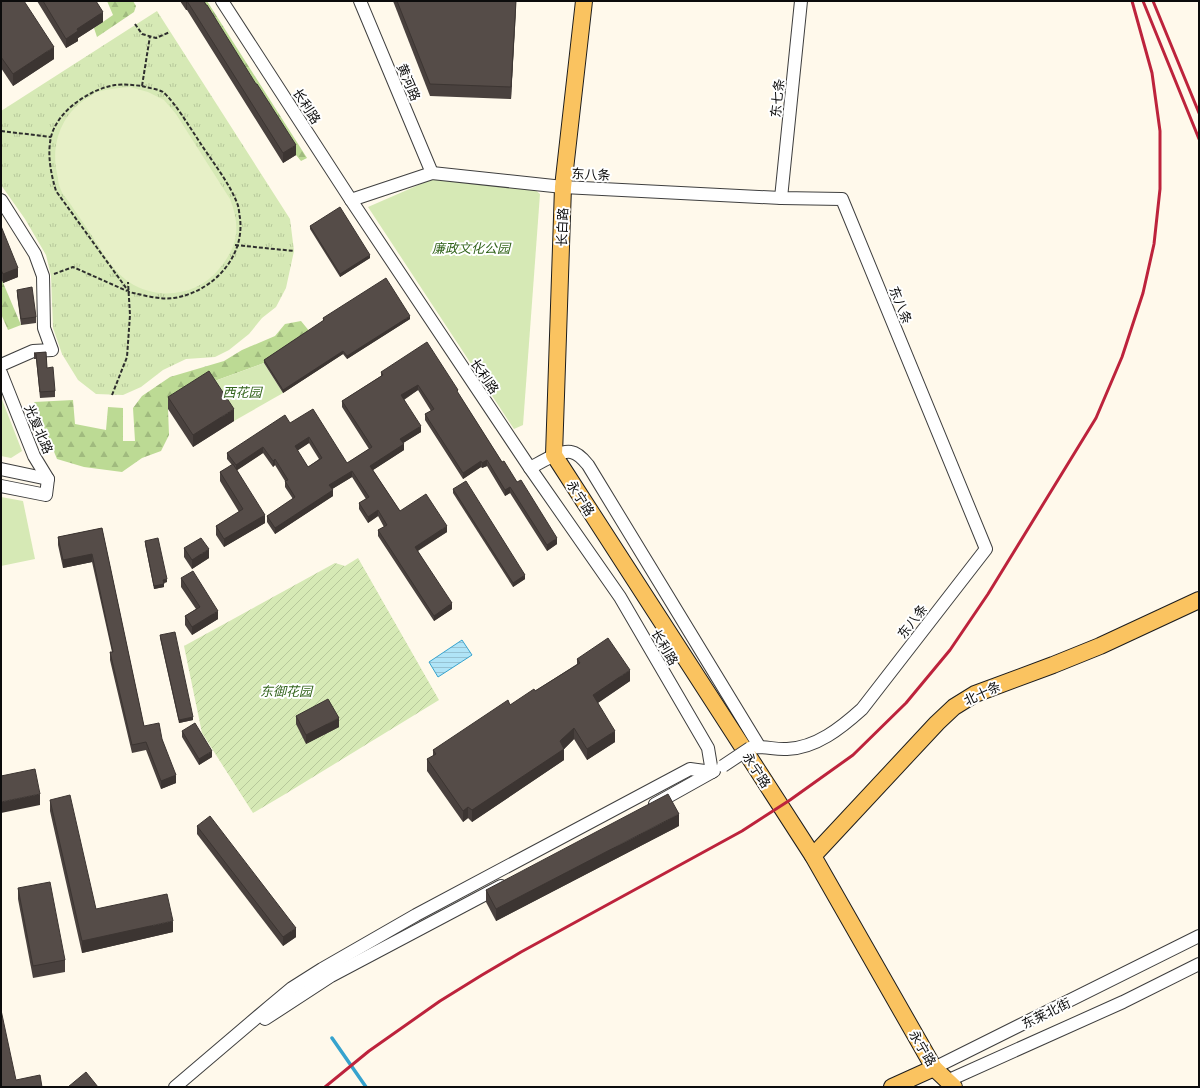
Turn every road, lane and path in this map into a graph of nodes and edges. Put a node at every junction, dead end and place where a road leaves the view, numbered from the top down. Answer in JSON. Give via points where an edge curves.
{"nodes":[{"id":1,"x":222,"y":1,"type":"edge"},
{"id":2,"x":360,"y":1,"type":"edge"},
{"id":3,"x":584,"y":1,"type":"edge"},
{"id":4,"x":801,"y":1,"type":"edge"},
{"id":5,"x":135,"y":24,"type":"dead end"},
{"id":6,"x":170,"y":32,"type":"dead end"},
{"id":7,"x":150,"y":36,"type":"junction"},
{"id":8,"x":142,"y":86,"type":"junction"},
{"id":9,"x":1,"y":131,"type":"edge"},
{"id":10,"x":51,"y":137,"type":"junction"},
{"id":11,"x":432,"y":173,"type":"junction"},
{"id":12,"x":563,"y":187,"type":"junction"},
{"id":13,"x":781,"y":198,"type":"junction"},
{"id":14,"x":1,"y":200,"type":"edge"},
{"id":15,"x":351,"y":200,"type":"junction"},
{"id":16,"x":235,"y":245,"type":"dead end"},
{"id":17,"x":238,"y":245,"type":"junction"},
{"id":18,"x":294,"y":251,"type":"dead end"},
{"id":19,"x":51,"y":276,"type":"dead end"},
{"id":20,"x":128,"y":282,"type":"dead end"},
{"id":21,"x":129,"y":292,"type":"junction"},
{"id":22,"x":1,"y":365,"type":"edge"},
{"id":23,"x":1,"y":374,"type":"edge"},
{"id":24,"x":112,"y":395,"type":"dead end"},
{"id":25,"x":554,"y":455,"type":"junction"},
{"id":26,"x":530,"y":468,"type":"junction"},
{"id":27,"x":1,"y":470,"type":"edge"},
{"id":28,"x":48,"y":479,"type":"junction"},
{"id":29,"x":1,"y":486,"type":"edge"},
{"id":30,"x":1199,"y":600,"type":"edge"},
{"id":31,"x":754,"y":747,"type":"junction"},
{"id":32,"x":712,"y":772,"type":"junction"},
{"id":33,"x":648,"y":808,"type":"edge"},
{"id":34,"x":813,"y":856,"type":"junction"},
{"id":35,"x":514,"y":879,"type":"edge"},
{"id":36,"x":1199,"y":936,"type":"edge"},
{"id":37,"x":1199,"y":964,"type":"edge"},
{"id":38,"x":934,"y":1068,"type":"junction"},
{"id":39,"x":945,"y":1085,"type":"edge"},
{"id":40,"x":175,"y":1087,"type":"edge"},
{"id":41,"x":184,"y":1087,"type":"edge"},
{"id":42,"x":892,"y":1087,"type":"edge"}],
"edges":[{"from":1,"to":15,"type":"street","name":"长利路"},
{"from":2,"to":11,"type":"street","name":"黄河路"},
{"from":3,"to":12,"type":"main road","name":"长白路"},
{"from":4,"to":13,"type":"street","name":"东七条"},
{"from":5,"to":7,"type":"path","via":[[142,34]]},
{"from":6,"to":7,"type":"path","via":[[156,38]]},
{"from":7,"to":8,"type":"path"},
{"from":8,"to":10,"type":"path","via":[[115,85],[95,90],[74,104],[59,119]]},
{"from":8,"to":17,"type":"path","via":[[162,92],[178,110],[222,176],[238,204],[241,229]]},
{"from":9,"to":10,"type":"path"},
{"from":10,"to":21,"type":"path","via":[[50,172],[56,191]]},
{"from":11,"to":12,"type":"street","name":"东八条"},
{"from":11,"to":15,"type":"street","name":"东八条"},
{"from":12,"to":13,"type":"street","name":"东八条"},
{"from":12,"to":25,"type":"main road","name":"长白路"},
{"from":13,"to":31,"type":"street","name":"东八条","via":[[842,199],[986,549],[862,709],[844,725],[804,746],[787,749]]},
{"from":14,"to":22,"type":"street","via":[[35,254],[43,276],[44,328],[52,350],[33,351]]},
{"from":15,"to":26,"type":"street","name":"长利路"},
{"from":16,"to":17,"type":"path"},
{"from":17,"to":18,"type":"path"},
{"from":17,"to":21,"type":"path","via":[[227,267],[214,281],[195,293],[172,298],[148,297]]},
{"from":19,"to":21,"type":"path","via":[[73,267]]},
{"from":20,"to":21,"type":"path"},
{"from":21,"to":24,"type":"path","via":[[128,357]]},
{"from":23,"to":28,"type":"street","name":"光复北路","via":[[34,456]]},
{"from":25,"to":26,"type":"street"},
{"from":25,"to":31,"type":"street","via":[[570,452],[581,457],[588,465]]},
{"from":25,"to":34,"type":"main road","name":"永宁路"},
{"from":26,"to":32,"type":"street","name":"长利路","via":[[620,597],[708,748]]},
{"from":27,"to":28,"type":"street"},
{"from":28,"to":29,"type":"street","via":[[46,495]]},
{"from":30,"to":34,"type":"main road","name":"北十条","via":[[1100,646],[975,694],[954,707]]},
{"from":31,"to":32,"type":"street","bridge":true},
{"from":32,"to":33,"type":"street"},
{"from":32,"to":40,"type":"street","via":[[690,769],[416,915],[322,969],[292,988]]},
{"from":34,"to":38,"type":"main road","name":"永宁路"},
{"from":35,"to":41,"type":"street","via":[[331,976],[259,1024]]},
{"from":36,"to":38,"type":"street","name":"东莱北街"},
{"from":37,"to":39,"type":"street","name":"东莱北街"},
{"from":38,"to":39,"type":"main road","name":"永宁路"},
{"from":38,"to":42,"type":"main road","name":"东莱北街"}]}
